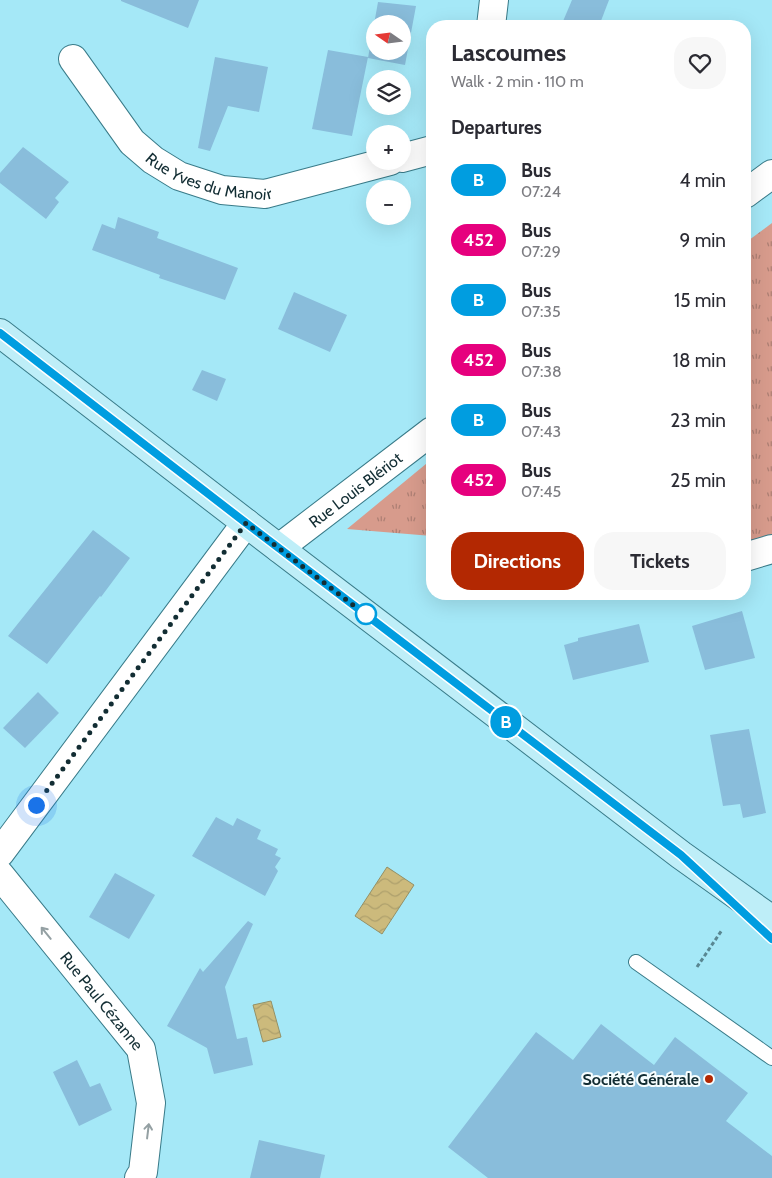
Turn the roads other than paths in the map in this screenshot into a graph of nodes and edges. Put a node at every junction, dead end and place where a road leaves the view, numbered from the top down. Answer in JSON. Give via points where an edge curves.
{"nodes":[{"id":1,"x":494,"y":0,"type":"edge"},
{"id":2,"x":492,"y":20,"type":"edge"},
{"id":3,"x":73,"y":59,"type":"dead end"},
{"id":4,"x":426,"y":152,"type":"edge"},
{"id":5,"x":411,"y":156,"type":"edge"},
{"id":6,"x":366,"y":167,"type":"edge"},
{"id":7,"x":772,"y":174,"type":"edge"},
{"id":8,"x":751,"y":190,"type":"edge"},
{"id":9,"x":0,"y":333,"type":"edge"},
{"id":10,"x":426,"y":436,"type":"edge"},
{"id":11,"x":246,"y":523,"type":"junction"},
{"id":12,"x":279,"y":548,"type":"junction"},
{"id":13,"x":772,"y":549,"type":"edge"},
{"id":14,"x":751,"y":555,"type":"edge"},
{"id":15,"x":0,"y":853,"type":"edge"},
{"id":16,"x":681,"y":855,"type":"junction"},
{"id":17,"x":0,"y":875,"type":"edge"},
{"id":18,"x":772,"y":920,"type":"edge"},
{"id":19,"x":772,"y":939,"type":"edge"},
{"id":20,"x":636,"y":962,"type":"dead end"},
{"id":21,"x":772,"y":1058,"type":"edge"},
{"id":22,"x":139,"y":1178,"type":"edge"}],
"edges":[{"from":1,"to":2,"type":"street"},
{"from":3,"to":6,"type":"street","name":"Rue Yves du Manoir","via":[[132,142],[179,176],[222,190],[265,194]]},
{"from":4,"to":5,"type":"street"},
{"from":7,"to":8,"type":"street"},
{"from":9,"to":11,"type":"main road"},
{"from":10,"to":12,"type":"street","name":"Rue Louis Blériot"},
{"from":11,"to":12,"type":"main road"},
{"from":11,"to":15,"type":"street"},
{"from":12,"to":16,"type":"main road"},
{"from":13,"to":14,"type":"street"},
{"from":16,"to":18,"type":"main road"},
{"from":16,"to":19,"type":"main road"},
{"from":22,"to":17,"type":"street","name":"Rue Paul Cézanne","one_way":true,"via":[[143,1172],[151,1103],[141,1049]]},
{"from":20,"to":21,"type":"lane"}]}
